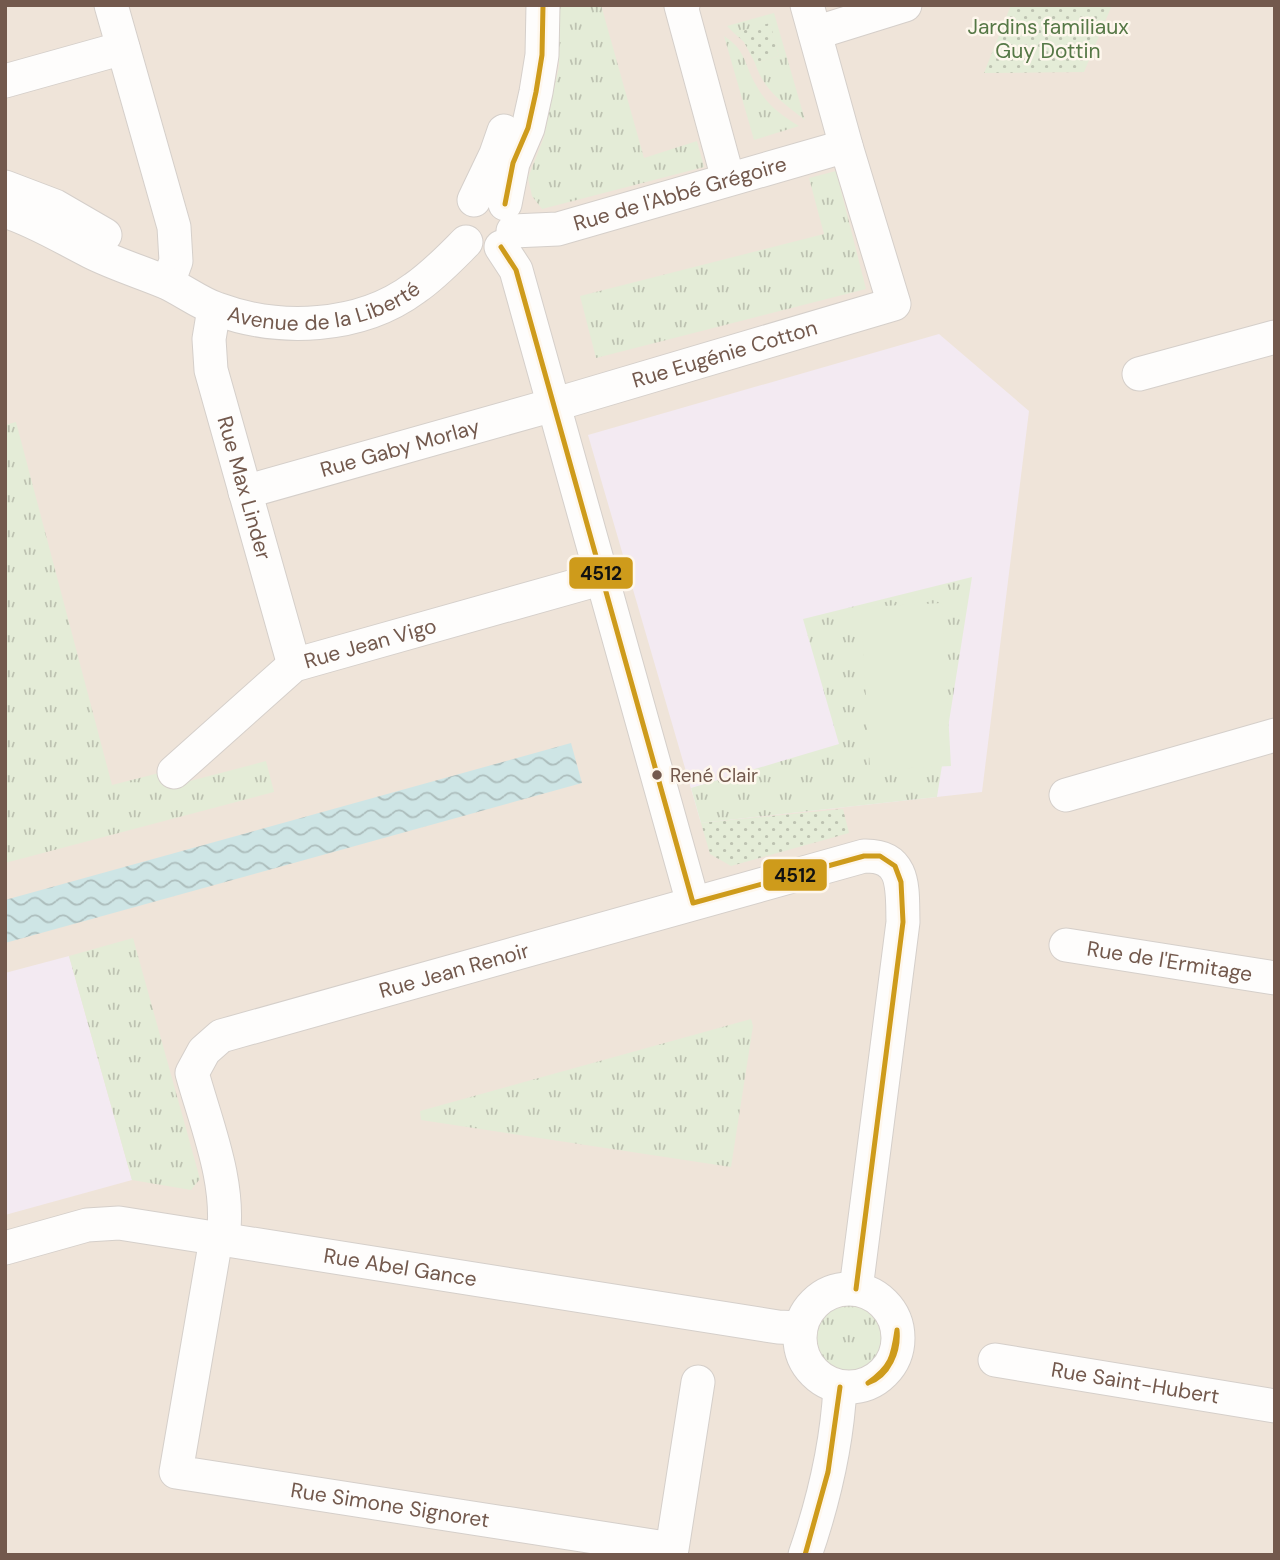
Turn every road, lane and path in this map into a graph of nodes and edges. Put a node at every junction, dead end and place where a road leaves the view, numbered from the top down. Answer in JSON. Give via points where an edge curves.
{"nodes":[{"id":1,"x":111,"y":5,"type":"edge"},
{"id":2,"x":524,"y":5,"type":"edge"},
{"id":3,"x":543,"y":5,"type":"edge"},
{"id":4,"x":905,"y":5,"type":"edge"},
{"id":5,"x":682,"y":6,"type":"edge"},
{"id":6,"x":811,"y":19,"type":"edge"},
{"id":7,"x":123,"y":48,"type":"junction"},
{"id":8,"x":5,"y":82,"type":"edge"},
{"id":9,"x":846,"y":146,"type":"junction"},
{"id":10,"x":729,"y":179,"type":"junction"},
{"id":11,"x":5,"y":187,"type":"edge"},
{"id":12,"x":5,"y":211,"type":"edge"},
{"id":13,"x":498,"y":220,"type":"junction"},
{"id":14,"x":168,"y":283,"type":"junction"},
{"id":15,"x":215,"y":309,"type":"junction"},
{"id":16,"x":1275,"y":337,"type":"edge"},
{"id":17,"x":1139,"y":374,"type":"dead end"},
{"id":18,"x":553,"y":405,"type":"junction"},
{"id":19,"x":245,"y":492,"type":"junction"},
{"id":20,"x":603,"y":578,"type":"junction"},
{"id":21,"x":294,"y":665,"type":"junction"},
{"id":22,"x":1275,"y":735,"type":"edge"},
{"id":23,"x":174,"y":772,"type":"dead end"},
{"id":24,"x":1066,"y":794,"type":"dead end"},
{"id":25,"x":693,"y":903,"type":"junction"},
{"id":26,"x":1066,"y":944,"type":"dead end"},
{"id":27,"x":1275,"y":978,"type":"edge"},
{"id":28,"x":219,"y":1239,"type":"junction"},
{"id":29,"x":5,"y":1248,"type":"edge"},
{"id":30,"x":856,"y":1289,"type":"junction"},
{"id":31,"x":800,"y":1328,"type":"junction"},
{"id":32,"x":995,"y":1360,"type":"dead end"},
{"id":33,"x":698,"y":1382,"type":"dead end"},
{"id":34,"x":840,"y":1387,"type":"junction"},
{"id":35,"x":1275,"y":1406,"type":"edge"},
{"id":36,"x":804,"y":1555,"type":"edge"}],
"edges":[{"from":1,"to":7,"type":"street"},
{"from":2,"to":13,"type":"street","via":[[523,54],[496,154]]},
{"from":3,"to":13,"type":"street","via":[[536,92]]},
{"from":4,"to":6,"type":"street"},
{"from":5,"to":10,"type":"street"},
{"from":6,"to":9,"type":"street"},
{"from":7,"to":8,"type":"street"},
{"from":7,"to":14,"type":"street","via":[[174,227],[176,261]]},
{"from":9,"to":10,"type":"street","name":"Rue de l'Abbé Grégoire"},
{"from":9,"to":18,"type":"street","name":"Rue Eugénie Cotton","via":[[894,304]]},
{"from":10,"to":13,"type":"street","name":"Rue de l'Abbé Grégoire","via":[[558,229]]},
{"from":11,"to":14,"type":"street","name":"Avenue de la Liberté","via":[[55,206],[108,237]]},
{"from":12,"to":14,"type":"street","name":"Avenue de la Liberté"},
{"from":13,"to":15,"type":"street","name":"Avenue de la Liberté","via":[[487,251],[466,242],[414,289],[369,311],[295,323]]},
{"from":13,"to":18,"type":"street"},
{"from":14,"to":15,"type":"street","name":"Avenue de la Liberté"},
{"from":15,"to":19,"type":"street","name":"Rue Max Linder","via":[[209,338],[211,370]]},
{"from":16,"to":17,"type":"street"},
{"from":18,"to":19,"type":"street","name":"Rue Gaby Morlay"},
{"from":18,"to":20,"type":"street"},
{"from":19,"to":21,"type":"street","name":"Rue Max Linder"},
{"from":20,"to":21,"type":"street","name":"Rue Jean Vigo"},
{"from":20,"to":25,"type":"street"},
{"from":21,"to":23,"type":"street","name":"Rue Jean Vigo"},
{"from":22,"to":24,"type":"street"},
{"from":25,"to":28,"type":"street","name":"Rue Jean Renoir","via":[[221,1036],[204,1051],[192,1073],[223,1189],[226,1216]]},
{"from":25,"to":30,"type":"street","name":"Rue Jean Renoir","via":[[864,856],[880,856],[895,866],[901,882],[903,922]]},
{"from":26,"to":27,"type":"street","name":"Rue de l'Ermitage"},
{"from":28,"to":29,"type":"street","name":"Rue Abel Gance","via":[[118,1223],[87,1225]]},
{"from":28,"to":31,"type":"street","name":"Rue Abel Gance"},
{"from":28,"to":33,"type":"street","name":"Rue Simone Signoret","via":[[176,1472],[673,1549]]},
{"from":30,"to":31,"type":"street","via":[[827,1293],[805,1314]]},
{"from":30,"to":34,"type":"street","via":[[883,1302],[892,1314],[898,1343],[894,1359],[872,1382]]},
{"from":31,"to":34,"type":"street","via":[[803,1359],[825,1382]]},
{"from":32,"to":35,"type":"street","name":"Rue Saint-Hubert"},
{"from":34,"to":36,"type":"street","via":[[828,1480]]}]}
